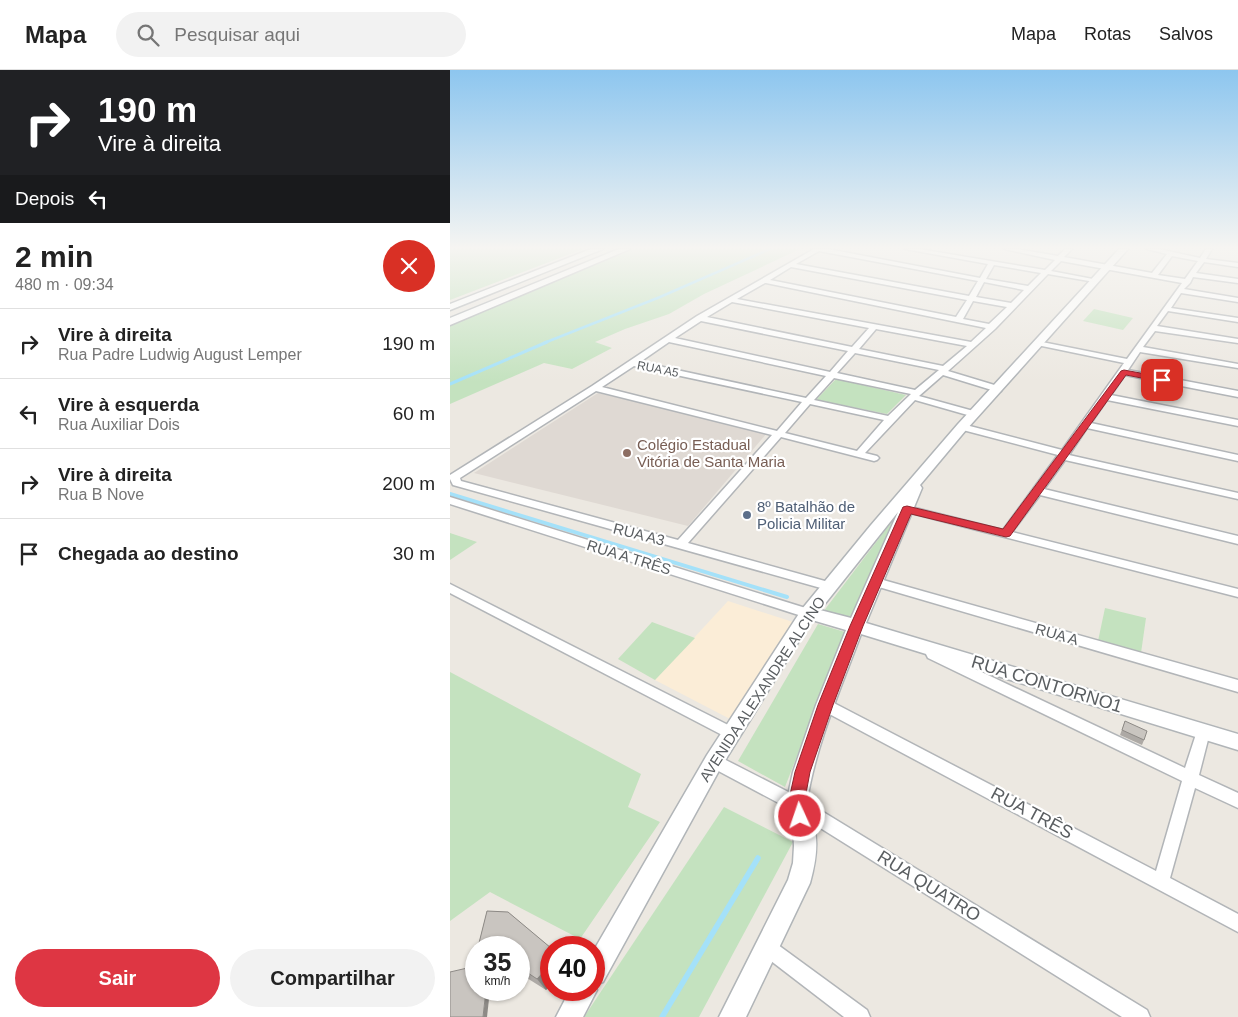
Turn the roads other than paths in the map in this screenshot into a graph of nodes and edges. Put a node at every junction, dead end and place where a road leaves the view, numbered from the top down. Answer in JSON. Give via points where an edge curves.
{"nodes":[{"id":1,"x":485,"y":293,"type":"edge"},
{"id":2,"x":519,"y":293,"type":"edge"},
{"id":3,"x":744,"y":293,"type":"edge"},
{"id":4,"x":821,"y":293,"type":"edge"},
{"id":5,"x":950,"y":293,"type":"edge"},
{"id":6,"x":974,"y":293,"type":"edge"},
{"id":7,"x":1026,"y":293,"type":"edge"},
{"id":8,"x":1083,"y":293,"type":"edge"},
{"id":9,"x":1179,"y":293,"type":"edge"},
{"id":10,"x":1195,"y":293,"type":"edge"},
{"id":11,"x":972,"y":297,"type":"junction"},
{"id":12,"x":731,"y":300,"type":"junction"},
{"id":13,"x":1238,"y":300,"type":"edge"},
{"id":14,"x":1013,"y":306,"type":"junction"},
{"id":15,"x":450,"y":307,"type":"edge"},
{"id":16,"x":1166,"y":309,"type":"junction"},
{"id":17,"x":700,"y":318,"type":"junction"},
{"id":18,"x":959,"y":319,"type":"junction"},
{"id":19,"x":1238,"y":320,"type":"edge"},
{"id":20,"x":450,"y":322,"type":"edge"},
{"id":21,"x":992,"y":326,"type":"junction"},
{"id":22,"x":874,"y":327,"type":"junction"},
{"id":23,"x":1153,"y":328,"type":"junction"},
{"id":24,"x":667,"y":339,"type":"junction"},
{"id":25,"x":1238,"y":341,"type":"edge"},
{"id":26,"x":1040,"y":343,"type":"junction"},
{"id":27,"x":973,"y":345,"type":"junction"},
{"id":28,"x":1140,"y":349,"type":"junction"},
{"id":29,"x":854,"y":350,"type":"junction"},
{"id":30,"x":1131,"y":362,"type":"junction"},
{"id":31,"x":633,"y":363,"type":"junction"},
{"id":32,"x":1238,"y":366,"type":"edge"},
{"id":33,"x":944,"y":370,"type":"junction"},
{"id":34,"x":1124,"y":372,"type":"junction"},
{"id":35,"x":832,"y":375,"type":"junction"},
{"id":36,"x":595,"y":388,"type":"junction"},
{"id":37,"x":998,"y":389,"type":"junction"},
{"id":38,"x":1238,"y":394,"type":"edge"},
{"id":39,"x":915,"y":395,"type":"junction"},
{"id":40,"x":1106,"y":397,"type":"junction"},
{"id":41,"x":808,"y":402,"type":"junction"},
{"id":42,"x":974,"y":414,"type":"junction"},
{"id":43,"x":890,"y":419,"type":"junction"},
{"id":44,"x":1238,"y":423,"type":"edge"},
{"id":45,"x":1086,"y":425,"type":"junction"},
{"id":46,"x":962,"y":427,"type":"junction"},
{"id":47,"x":779,"y":434,"type":"junction"},
{"id":48,"x":859,"y":454,"type":"junction"},
{"id":49,"x":1063,"y":455,"type":"junction"},
{"id":50,"x":874,"y":458,"type":"dead end"},
{"id":51,"x":1238,"y":458,"type":"edge"},
{"id":52,"x":454,"y":477,"type":"joint"},
{"id":53,"x":1038,"y":491,"type":"junction"},
{"id":54,"x":1238,"y":496,"type":"edge"},
{"id":55,"x":450,"y":500,"type":"edge"},
{"id":56,"x":901,"y":508,"type":"junction"},
{"id":57,"x":1006,"y":533,"type":"junction"},
{"id":58,"x":1238,"y":540,"type":"edge"},
{"id":59,"x":681,"y":544,"type":"junction"},
{"id":60,"x":876,"y":582,"type":"junction"},
{"id":61,"x":828,"y":586,"type":"junction"},
{"id":62,"x":450,"y":588,"type":"edge"},
{"id":63,"x":1238,"y":593,"type":"edge"},
{"id":64,"x":808,"y":613,"type":"junction"},
{"id":65,"x":856,"y":626,"type":"junction"},
{"id":66,"x":913,"y":645,"type":"junction"},
{"id":67,"x":1238,"y":686,"type":"edge"},
{"id":68,"x":826,"y":705,"type":"junction"},
{"id":69,"x":1203,"y":732,"type":"junction"},
{"id":70,"x":731,"y":734,"type":"junction"},
{"id":71,"x":1238,"y":742,"type":"edge"},
{"id":72,"x":714,"y":761,"type":"junction"},
{"id":73,"x":1190,"y":778,"type":"junction"},
{"id":74,"x":1238,"y":801,"type":"edge"},
{"id":75,"x":796,"y":804,"type":"junction"},
{"id":76,"x":1161,"y":881,"type":"junction"},
{"id":77,"x":1238,"y":923,"type":"edge"},
{"id":78,"x":768,"y":948,"type":"junction"},
{"id":79,"x":605,"y":954,"type":"edge"},
{"id":80,"x":578,"y":1001,"type":"edge"},
{"id":81,"x":569,"y":1017,"type":"edge"},
{"id":82,"x":732,"y":1017,"type":"edge"},
{"id":83,"x":860,"y":1017,"type":"edge"},
{"id":84,"x":1140,"y":1017,"type":"edge"}],
"edges":[{"from":1,"to":15,"type":"street"},
{"from":2,"to":20,"type":"street"},
{"from":3,"to":12,"type":"street"},
{"from":4,"to":18,"type":"street"},
{"from":5,"to":11,"type":"street"},
{"from":6,"to":11,"type":"street"},
{"from":7,"to":14,"type":"street"},
{"from":8,"to":26,"type":"street"},
{"from":9,"to":16,"type":"street"},
{"from":10,"to":13,"type":"street"},
{"from":11,"to":14,"type":"street"},
{"from":11,"to":18,"type":"street"},
{"from":12,"to":17,"type":"street"},
{"from":12,"to":22,"type":"street"},
{"from":14,"to":21,"type":"street"},
{"from":16,"to":19,"type":"street"},
{"from":16,"to":23,"type":"street"},
{"from":17,"to":24,"type":"street"},
{"from":17,"to":29,"type":"street"},
{"from":18,"to":21,"type":"street"},
{"from":21,"to":27,"type":"street"},
{"from":22,"to":27,"type":"street"},
{"from":22,"to":29,"type":"street"},
{"from":23,"to":25,"type":"street"},
{"from":23,"to":28,"type":"street"},
{"from":24,"to":31,"type":"street"},
{"from":24,"to":35,"type":"street"},
{"from":26,"to":30,"type":"street"},
{"from":26,"to":37,"type":"street"},
{"from":27,"to":33,"type":"street"},
{"from":28,"to":30,"type":"street"},
{"from":28,"to":32,"type":"street"},
{"from":29,"to":33,"type":"street"},
{"from":29,"to":35,"type":"street"},
{"from":30,"to":34,"type":"street"},
{"from":31,"to":36,"type":"street","name":"RUA A5"},
{"from":31,"to":41,"type":"street","name":"RUA A5"},
{"from":33,"to":37,"type":"street"},
{"from":33,"to":39,"type":"street"},
{"from":34,"to":38,"type":"street"},
{"from":34,"to":40,"type":"street"},
{"from":35,"to":39,"type":"street"},
{"from":35,"to":41,"type":"street"},
{"from":36,"to":47,"type":"street"},
{"from":36,"to":52,"type":"street","name":"RUA A5"},
{"from":37,"to":42,"type":"street"},
{"from":39,"to":42,"type":"street"},
{"from":39,"to":43,"type":"street"},
{"from":40,"to":44,"type":"street"},
{"from":40,"to":45,"type":"street"},
{"from":41,"to":43,"type":"street","name":"RUA A5"},
{"from":41,"to":47,"type":"street"},
{"from":42,"to":46,"type":"street"},
{"from":43,"to":48,"type":"street"},
{"from":45,"to":49,"type":"street"},
{"from":45,"to":51,"type":"street"},
{"from":46,"to":49,"type":"street"},
{"from":46,"to":56,"type":"street","via":[[919,477]]},
{"from":47,"to":48,"type":"street"},
{"from":47,"to":59,"type":"street"},
{"from":48,"to":50,"type":"street"},
{"from":49,"to":53,"type":"street"},
{"from":49,"to":54,"type":"street"},
{"from":52,"to":59,"type":"street","name":"RUA A3","via":[[457,483]]},
{"from":53,"to":57,"type":"street"},
{"from":53,"to":58,"type":"street"},
{"from":55,"to":64,"type":"street","name":"RUA A TRÊS"},
{"from":56,"to":57,"type":"street"},
{"from":56,"to":60,"type":"street"},
{"from":56,"to":61,"type":"street","name":"AVENIDA ALEXANDRE ALCINO"},
{"from":57,"to":63,"type":"street"},
{"from":59,"to":61,"type":"street","name":"RUA A3"},
{"from":60,"to":65,"type":"street"},
{"from":60,"to":67,"type":"street","name":"RUA A"},
{"from":61,"to":64,"type":"street","name":"AVENIDA ALEXANDRE ALCINO"},
{"from":62,"to":70,"type":"street"},
{"from":64,"to":65,"type":"street","name":"RUA CONTORNO1"},
{"from":64,"to":70,"type":"street","name":"AVENIDA ALEXANDRE ALCINO"},
{"from":65,"to":66,"type":"street","name":"RUA CONTORNO1"},
{"from":65,"to":68,"type":"street"},
{"from":66,"to":69,"type":"street","name":"RUA CONTORNO1"},
{"from":66,"to":73,"type":"street"},
{"from":68,"to":75,"type":"street","via":[[803,772]]},
{"from":68,"to":76,"type":"street","name":"RUA TRÊS"},
{"from":69,"to":71,"type":"street","name":"RUA CONTORNO1"},
{"from":69,"to":73,"type":"street"},
{"from":70,"to":72,"type":"street","name":"AVENIDA ALEXANDRE ALCINO"},
{"from":72,"to":75,"type":"street","name":"RUA QUATRO"},
{"from":72,"to":79,"type":"street","name":"AVENIDA ALEXANDRE ALCINO"},
{"from":73,"to":74,"type":"street"},
{"from":73,"to":76,"type":"street"},
{"from":75,"to":78,"type":"street","via":[[804,828],[804,864],[799,883]]},
{"from":75,"to":84,"type":"street","name":"RUA QUATRO"},
{"from":76,"to":77,"type":"street","name":"RUA TRÊS"},
{"from":78,"to":82,"type":"street"},
{"from":78,"to":83,"type":"street"},
{"from":80,"to":81,"type":"street"}]}
